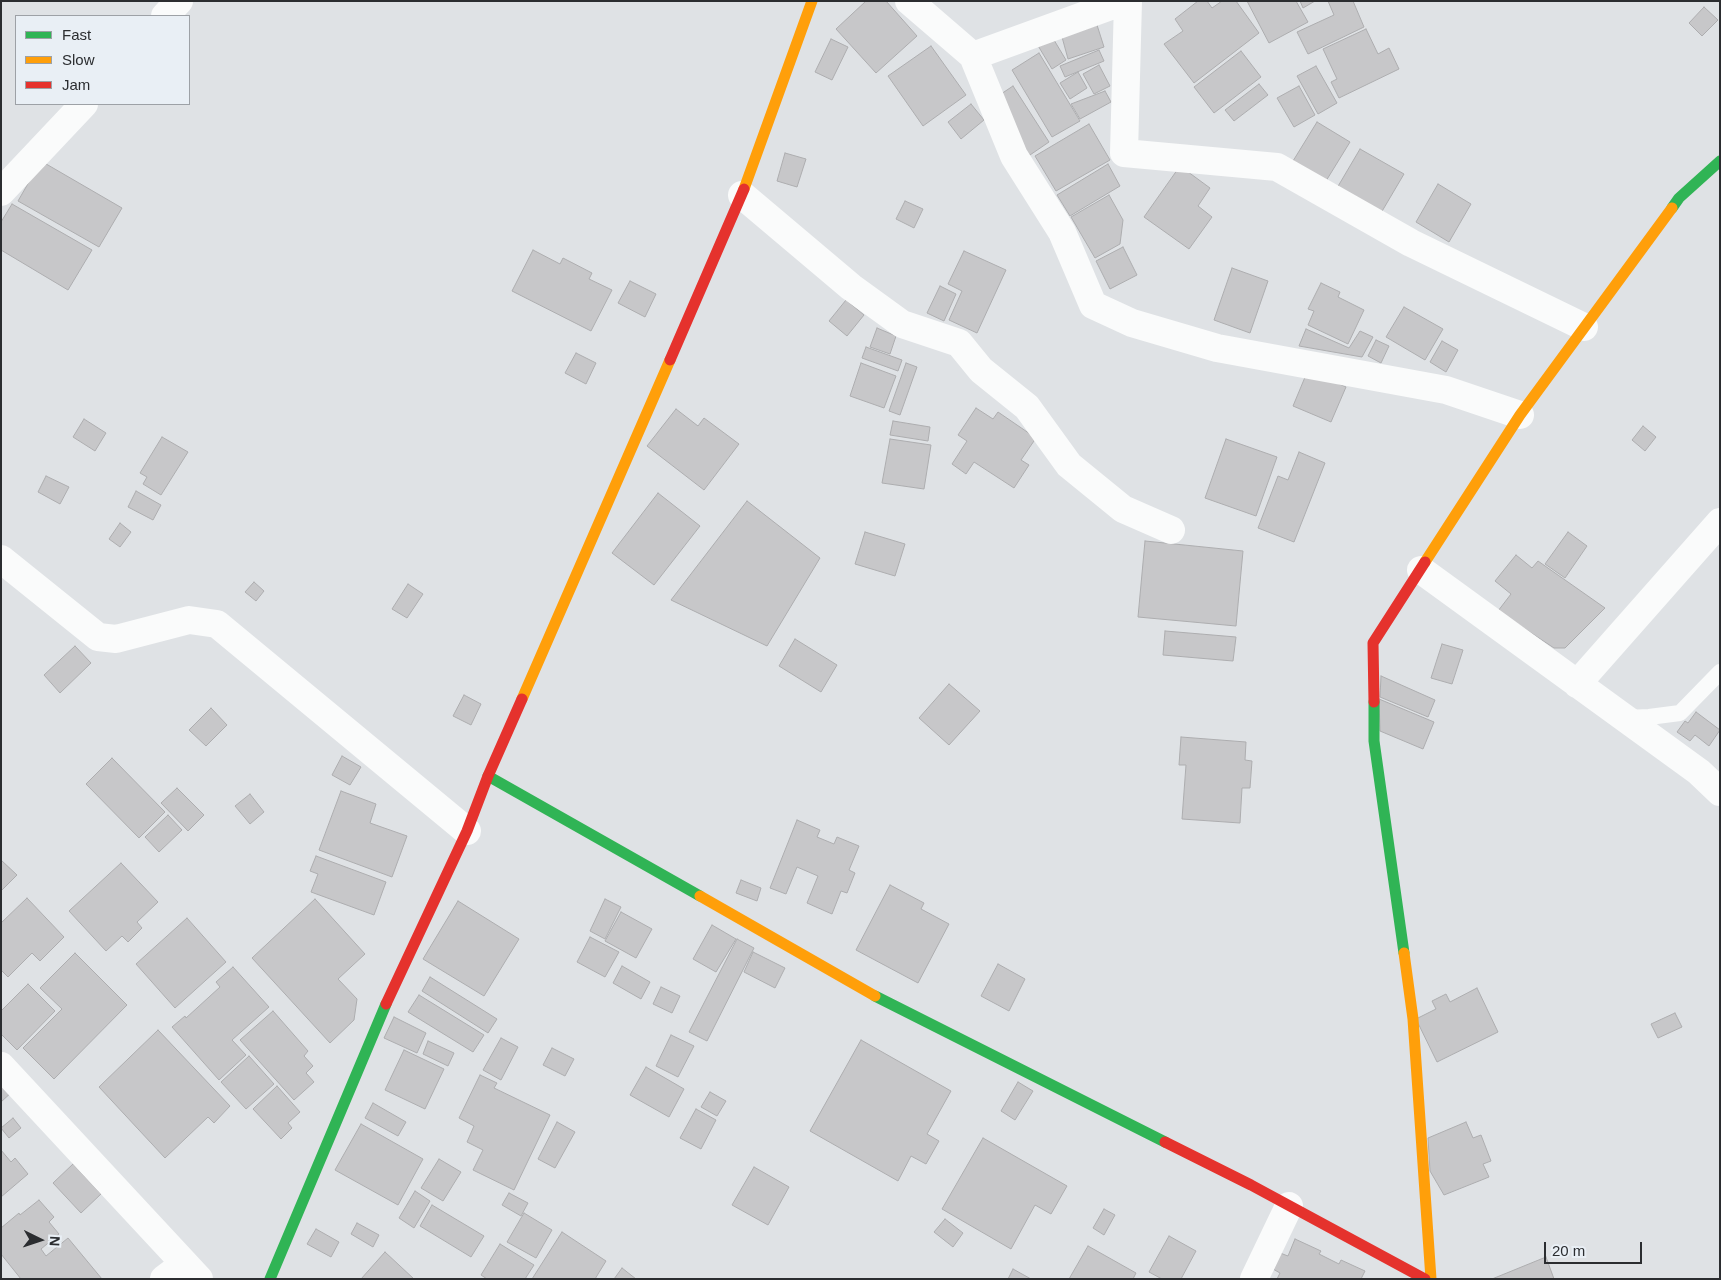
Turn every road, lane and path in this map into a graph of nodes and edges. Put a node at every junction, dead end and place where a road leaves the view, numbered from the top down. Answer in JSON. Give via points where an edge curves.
{"nodes":[{"id":1,"x":179,"y":1,"type":"edge"},
{"id":2,"x":812,"y":1,"type":"edge"},
{"id":3,"x":909,"y":1,"type":"edge"},
{"id":4,"x":1124,"y":1,"type":"edge"},
{"id":5,"x":1128,"y":1,"type":"edge"},
{"id":6,"x":166,"y":15,"type":"edge"},
{"id":7,"x":973,"y":56,"type":"junction"},
{"id":8,"x":83,"y":105,"type":"edge"},
{"id":9,"x":1720,"y":161,"type":"edge"},
{"id":10,"x":1,"y":192,"type":"edge"},
{"id":11,"x":742,"y":195,"type":"junction"},
{"id":12,"x":1584,"y":327,"type":"junction"},
{"id":13,"x":1520,"y":414,"type":"junction"},
{"id":14,"x":1720,"y":522,"type":"edge"},
{"id":15,"x":1171,"y":530,"type":"dead end"},
{"id":16,"x":1,"y":559,"type":"edge"},
{"id":17,"x":1421,"y":570,"type":"junction"},
{"id":18,"x":1720,"y":672,"type":"edge"},
{"id":19,"x":1576,"y":684,"type":"junction"},
{"id":20,"x":1623,"y":718,"type":"junction"},
{"id":21,"x":488,"y":776,"type":"junction"},
{"id":22,"x":1720,"y":792,"type":"edge"},
{"id":23,"x":467,"y":831,"type":"junction"},
{"id":24,"x":1,"y":1066,"type":"edge"},
{"id":25,"x":1289,"y":1206,"type":"junction"},
{"id":26,"x":182,"y":1274,"type":"edge"},
{"id":27,"x":270,"y":1279,"type":"edge"},
{"id":28,"x":1254,"y":1279,"type":"edge"},
{"id":29,"x":1425,"y":1279,"type":"edge"},
{"id":30,"x":1430,"y":1279,"type":"edge"}],
"edges":[{"from":1,"to":6,"type":"street"},
{"from":2,"to":11,"type":"street"},
{"from":3,"to":7,"type":"street"},
{"from":4,"to":7,"type":"street"},
{"from":5,"to":12,"type":"street","via":[[1124,152],[1277,167],[1411,243]]},
{"from":7,"to":13,"type":"street","via":[[1014,156],[1062,232],[1093,305],[1132,324],[1217,348],[1446,390]]},
{"from":8,"to":10,"type":"street"},
{"from":9,"to":12,"type":"street","via":[[1678,198]]},
{"from":11,"to":15,"type":"street","via":[[851,287],[902,324],[958,343],[980,370],[1027,407],[1069,465],[1123,509]]},
{"from":11,"to":21,"type":"street"},
{"from":12,"to":13,"type":"street"},
{"from":13,"to":17,"type":"street"},
{"from":14,"to":19,"type":"street"},
{"from":16,"to":23,"type":"street","via":[[98,637],[116,639],[190,620],[218,624]]},
{"from":17,"to":19,"type":"street"},
{"from":17,"to":30,"type":"street","via":[[1373,643],[1374,741],[1413,1019]]},
{"from":18,"to":20,"type":"lane","via":[[1680,713]]},
{"from":19,"to":20,"type":"street"},
{"from":20,"to":22,"type":"street","via":[[1699,772]]},
{"from":21,"to":23,"type":"street"},
{"from":21,"to":25,"type":"street","via":[[864,990]]},
{"from":23,"to":27,"type":"street","via":[[372,1035]]},
{"from":24,"to":26,"type":"street"},
{"from":25,"to":28,"type":"street"},
{"from":25,"to":29,"type":"street"}]}
